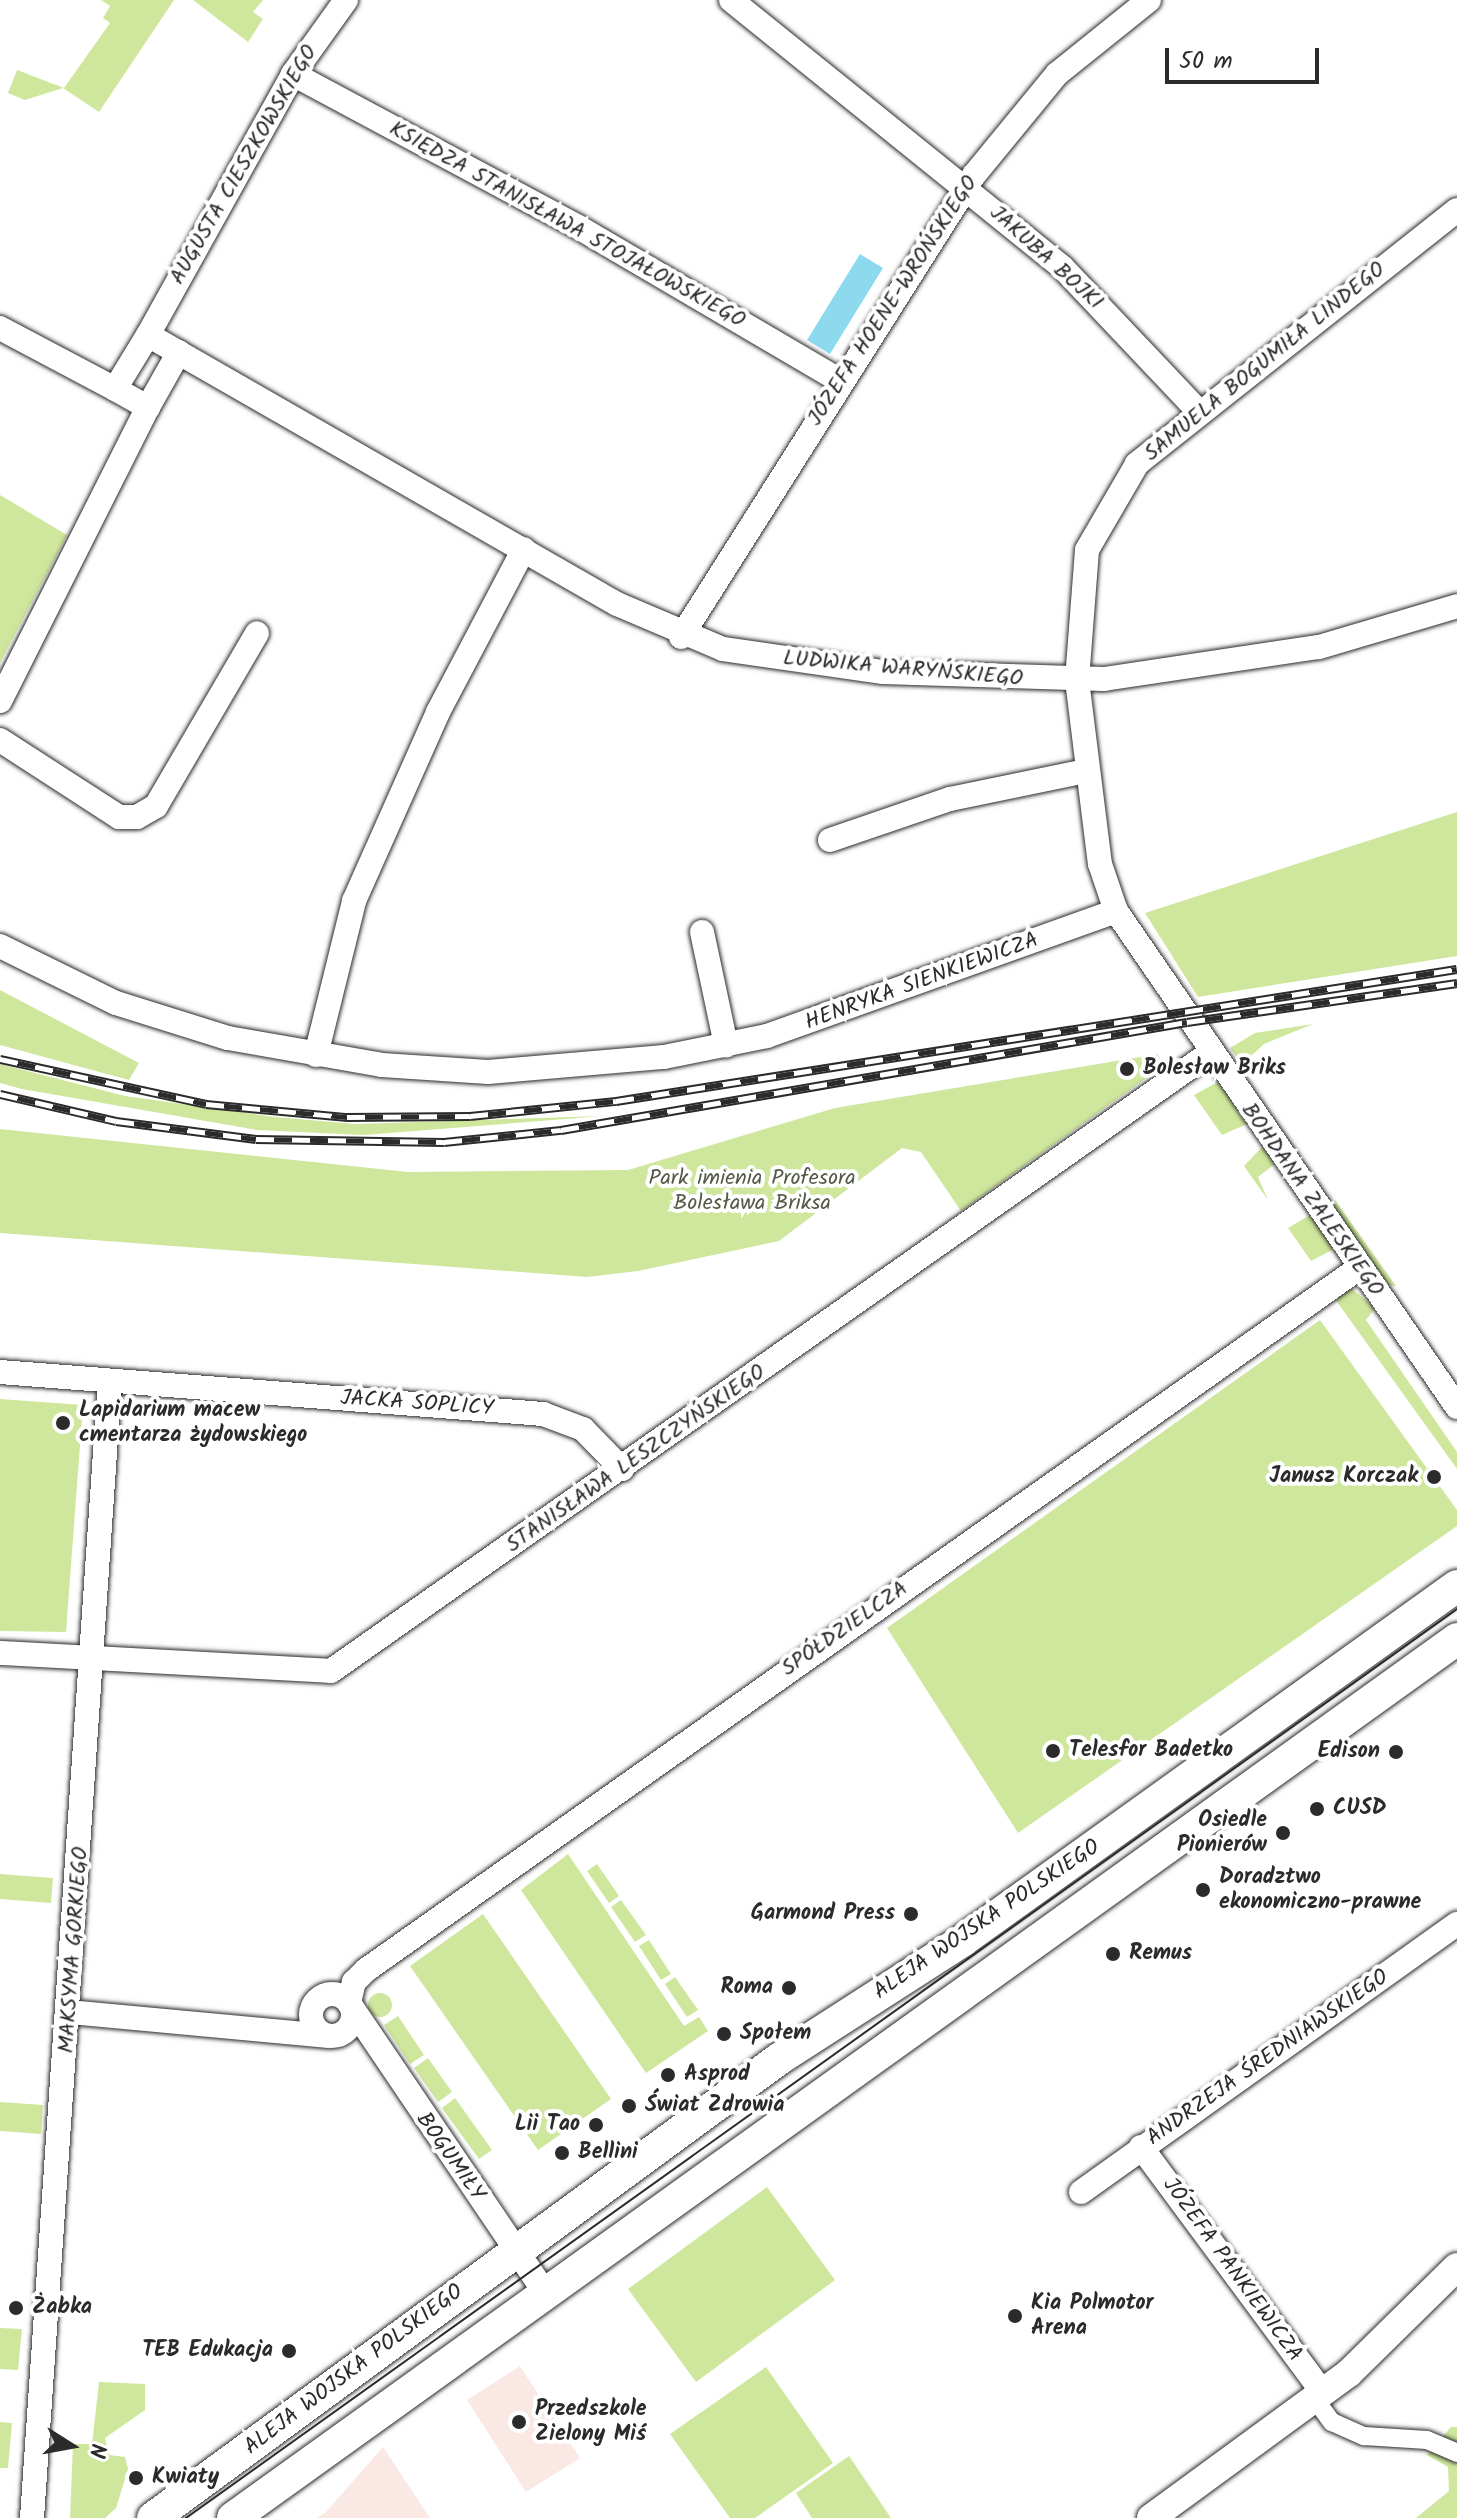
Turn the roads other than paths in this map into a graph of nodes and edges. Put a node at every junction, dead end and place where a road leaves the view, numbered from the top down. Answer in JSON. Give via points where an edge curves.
{"nodes":[{"id":1,"x":346,"y":0,"type":"edge"},
{"id":2,"x":731,"y":0,"type":"edge"},
{"id":3,"x":1149,"y":0,"type":"edge"},
{"id":4,"x":293,"y":74,"type":"junction"},
{"id":5,"x":966,"y":186,"type":"junction"},
{"id":6,"x":1457,"y":210,"type":"edge"},
{"id":7,"x":0,"y":328,"type":"edge"},
{"id":8,"x":148,"y":335,"type":"junction"},
{"id":9,"x":179,"y":352,"type":"junction"},
{"id":10,"x":840,"y":381,"type":"junction"},
{"id":11,"x":115,"y":389,"type":"junction"},
{"id":12,"x":148,"y":407,"type":"junction"},
{"id":13,"x":1198,"y":411,"type":"junction"},
{"id":14,"x":524,"y":549,"type":"junction"},
{"id":15,"x":1457,"y":606,"type":"edge"},
{"id":16,"x":257,"y":633,"type":"dead end"},
{"id":17,"x":681,"y":637,"type":"junction"},
{"id":18,"x":1077,"y":680,"type":"junction"},
{"id":19,"x":0,"y":701,"type":"edge"},
{"id":20,"x":0,"y":740,"type":"edge"},
{"id":21,"x":1087,"y":771,"type":"junction"},
{"id":22,"x":830,"y":840,"type":"dead end"},
{"id":23,"x":1116,"y":911,"type":"junction"},
{"id":24,"x":702,"y":932,"type":"dead end"},
{"id":25,"x":0,"y":946,"type":"edge"},
{"id":26,"x":726,"y":1045,"type":"junction"},
{"id":27,"x":1210,"y":1053,"type":"junction"},
{"id":28,"x":316,"y":1055,"type":"junction"},
{"id":29,"x":1359,"y":1268,"type":"junction"},
{"id":30,"x":0,"y":1372,"type":"edge"},
{"id":31,"x":110,"y":1381,"type":"junction"},
{"id":32,"x":1457,"y":1407,"type":"edge"},
{"id":33,"x":622,"y":1469,"type":"junction"},
{"id":34,"x":1457,"y":1586,"type":"edge"},
{"id":35,"x":1457,"y":1639,"type":"edge"},
{"id":36,"x":0,"y":1653,"type":"edge"},
{"id":37,"x":93,"y":1659,"type":"junction"},
{"id":38,"x":1457,"y":1924,"type":"edge"},
{"id":39,"x":317,"y":2000,"type":"junction"},
{"id":40,"x":350,"y":2005,"type":"junction"},
{"id":41,"x":69,"y":2012,"type":"junction"},
{"id":42,"x":271,"y":2026,"type":"junction"},
{"id":43,"x":332,"y":2036,"type":"junction"},
{"id":44,"x":385,"y":2064,"type":"junction"},
{"id":45,"x":1141,"y":2147,"type":"junction"},
{"id":46,"x":1081,"y":2192,"type":"dead end"},
{"id":47,"x":514,"y":2250,"type":"junction"},
{"id":48,"x":1457,"y":2267,"type":"edge"},
{"id":49,"x":547,"y":2295,"type":"junction"},
{"id":50,"x":1319,"y":2396,"type":"junction"},
{"id":51,"x":1457,"y":2453,"type":"edge"},
{"id":52,"x":32,"y":2518,"type":"edge"},
{"id":53,"x":153,"y":2518,"type":"edge"},
{"id":54,"x":233,"y":2518,"type":"edge"},
{"id":55,"x":1151,"y":2518,"type":"edge"}],
"edges":[{"from":1,"to":4,"type":"street","name":"AUGUSTA CIESZKOWSKIEGO"},
{"from":2,"to":5,"type":"street","name":"JAKUBA BOJKI"},
{"from":3,"to":5,"type":"street","name":"JÓZEFA HOENE-WROŃSKIEGO","via":[[1057,74]]},
{"from":4,"to":8,"type":"street","name":"AUGUSTA CIESZKOWSKIEGO"},
{"from":4,"to":10,"type":"street","name":"KSIĘDZA STANISŁAWA STOJAŁOWSKIEGO","via":[[578,227]]},
{"from":5,"to":10,"type":"street","name":"JÓZEFA HOENE-WROŃSKIEGO"},
{"from":5,"to":13,"type":"street","name":"JAKUBA BOJKI","via":[[1079,282]]},
{"from":6,"to":13,"type":"street","name":"SAMUELA BOGUMIŁA LINDEGO"},
{"from":7,"to":11,"type":"street"},
{"from":8,"to":9,"type":"street","name":"LUDWIKA WARYŃSKIEGO"},
{"from":8,"to":11,"type":"street"},
{"from":9,"to":12,"type":"street"},
{"from":9,"to":14,"type":"street","name":"LUDWIKA WARYŃSKIEGO"},
{"from":10,"to":17,"type":"street","name":"JÓZEFA HOENE-WROŃSKIEGO"},
{"from":11,"to":12,"type":"street"},
{"from":12,"to":19,"type":"street"},
{"from":13,"to":18,"type":"street","name":"SAMUELA BOGUMIŁA LINDEGO","via":[[1137,464],[1097,526],[1082,576]]},
{"from":14,"to":17,"type":"street","name":"LUDWIKA WARYŃSKIEGO"},
{"from":14,"to":28,"type":"street","via":[[438,712],[354,901]]},
{"from":15,"to":18,"type":"street","name":"LUDWIKA WARYŃSKIEGO","via":[[1319,647]]},
{"from":16,"to":20,"type":"street","via":[[156,806],[137,817],[119,817]]},
{"from":17,"to":18,"type":"street","name":"LUDWIKA WARYŃSKIEGO","via":[[840,667]]},
{"from":18,"to":21,"type":"street","name":"SAMUELA BOGUMIŁA LINDEGO"},
{"from":21,"to":22,"type":"street","via":[[950,799]]},
{"from":21,"to":23,"type":"street","name":"SAMUELA BOGUMIŁA LINDEGO","via":[[1100,864]]},
{"from":23,"to":26,"type":"street","name":"HENRYKA SIENKIEWICZA","via":[[841,1014]]},
{"from":23,"to":27,"type":"street","name":"BOHDANA ZALESKIEGO"},
{"from":24,"to":26,"type":"street"},
{"from":25,"to":28,"type":"street","name":"HENRYKA SIENKIEWICZA","via":[[165,1021]]},
{"from":26,"to":28,"type":"street","name":"HENRYKA SIENKIEWICZA","via":[[488,1072]]},
{"from":27,"to":29,"type":"street","name":"BOHDANA ZALESKIEGO"},
{"from":27,"to":33,"type":"street","name":"STANISŁAWA LESZCZYŃSKIEGO"},
{"from":29,"to":32,"type":"street","name":"BOHDANA ZALESKIEGO"},
{"from":29,"to":40,"type":"street","name":"SPÓŁDZIELCZA","via":[[366,1970],[354,1982]]},
{"from":30,"to":31,"type":"street","name":"JACKA SOPLICY"},
{"from":31,"to":33,"type":"street","name":"JACKA SOPLICY","via":[[543,1414],[583,1429]]},
{"from":31,"to":37,"type":"street","name":"MAKSYMA GORKIEGO"},
{"from":33,"to":37,"type":"street","name":"STANISŁAWA LESZCZYŃSKIEGO","via":[[331,1671]]},
{"from":34,"to":47,"type":"main road","name":"ALEJA WOJSKA POLSKIEGO"},
{"from":35,"to":49,"type":"main road","name":"ALEJA WOJSKA POLSKIEGO"},
{"from":36,"to":37,"type":"street","name":"STANISŁAWA LESZCZYŃSKIEGO"},
{"from":37,"to":41,"type":"street","name":"MAKSYMA GORKIEGO"},
{"from":38,"to":45,"type":"street","name":"ANDRZEJA ŚREDNIAWSKIEGO"},
{"from":39,"to":40,"type":"street","via":[[333,1994]]},
{"from":39,"to":42,"type":"street","via":[[291,2021]]},
{"from":39,"to":43,"type":"street","via":[[311,2021]]},
{"from":40,"to":43,"type":"street","via":[[352,2023]]},
{"from":40,"to":44,"type":"street","name":"BOGUMIŁY"},
{"from":41,"to":42,"type":"street","name":"BOGUMIŁY"},
{"from":41,"to":52,"type":"street","name":"MAKSYMA GORKIEGO"},
{"from":42,"to":43,"type":"street","name":"BOGUMIŁY"},
{"from":43,"to":44,"type":"street","name":"BOGUMIŁY","via":[[360,2042]]},
{"from":44,"to":47,"type":"street","name":"BOGUMIŁY"},
{"from":45,"to":46,"type":"street","name":"ANDRZEJA ŚREDNIAWSKIEGO"},
{"from":45,"to":50,"type":"street","name":"JÓZEFA PANKIEWICZA"},
{"from":47,"to":49,"type":"street"},
{"from":47,"to":53,"type":"main road","name":"ALEJA WOJSKA POLSKIEGO"},
{"from":48,"to":50,"type":"street"},
{"from":49,"to":54,"type":"main road","name":"ALEJA WOJSKA POLSKIEGO"},
{"from":50,"to":51,"type":"street","via":[[1332,2422],[1364,2436],[1427,2440]]},
{"from":50,"to":55,"type":"street"}]}
